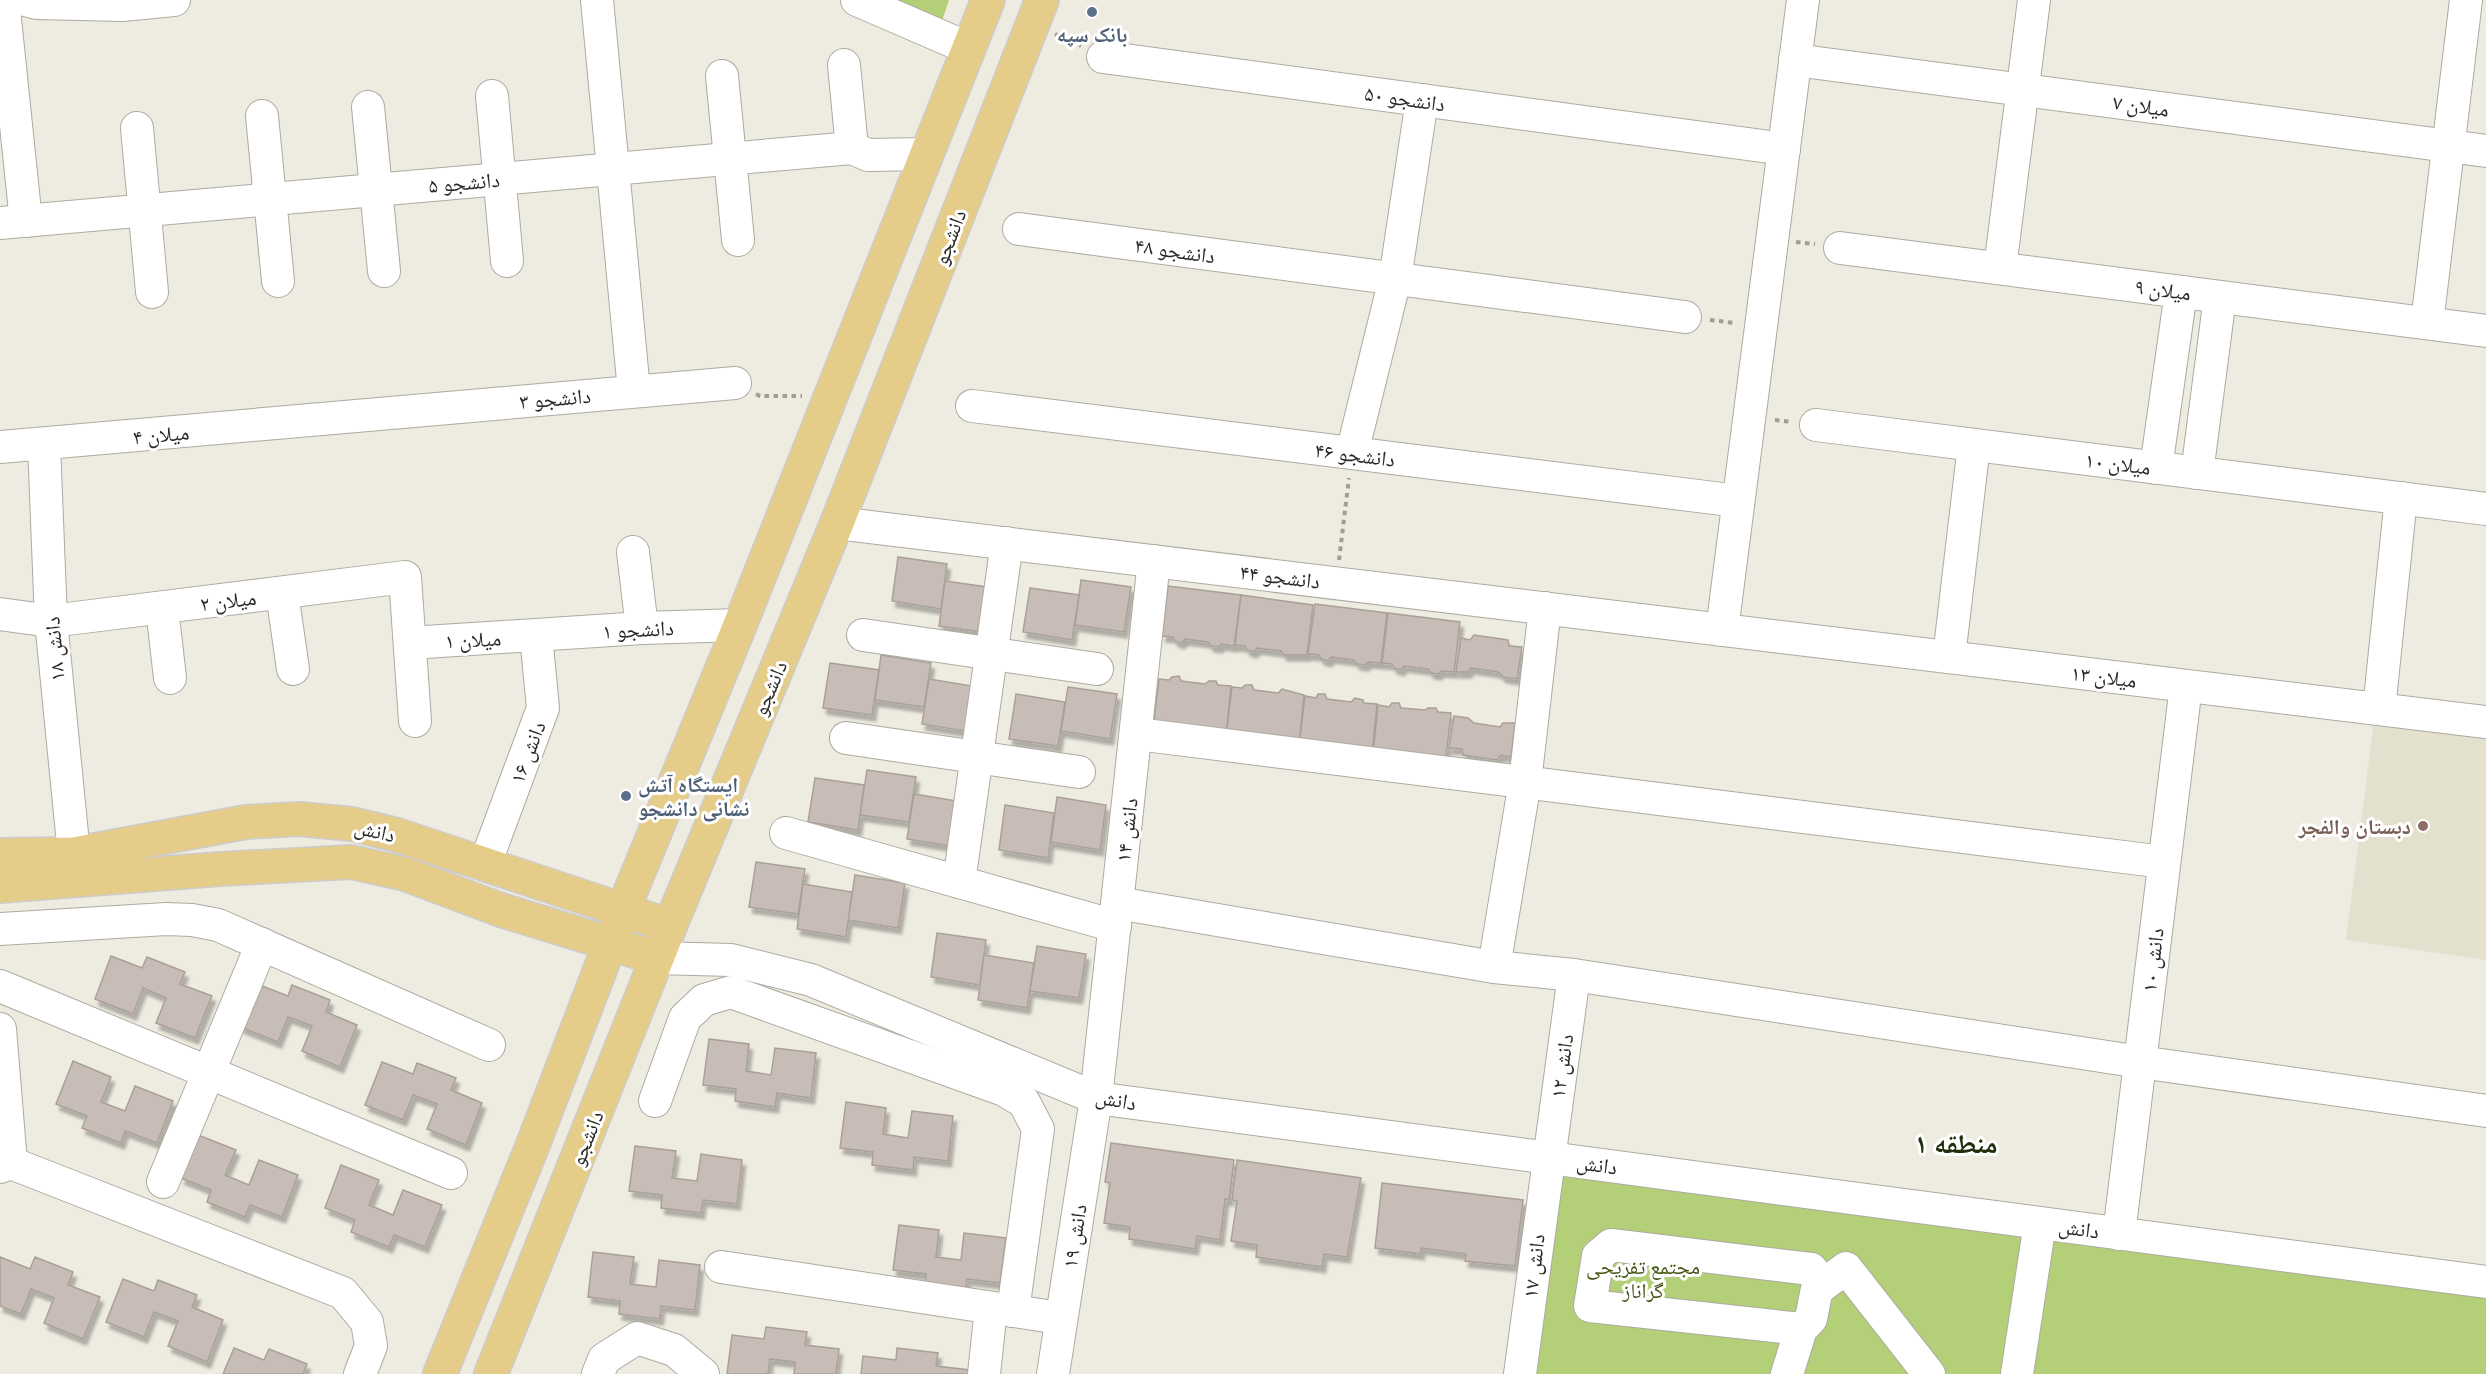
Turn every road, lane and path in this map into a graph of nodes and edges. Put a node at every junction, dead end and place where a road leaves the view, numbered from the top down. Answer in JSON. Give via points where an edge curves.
{"nodes":[{"id":1,"x":3,"y":0,"type":"edge"},
{"id":2,"x":26,"y":0,"type":"edge"},
{"id":3,"x":174,"y":0,"type":"edge"},
{"id":4,"x":597,"y":0,"type":"edge"},
{"id":5,"x":857,"y":0,"type":"edge"},
{"id":6,"x":988,"y":0,"type":"edge"},
{"id":7,"x":1803,"y":0,"type":"edge"},
{"id":8,"x":2034,"y":0,"type":"edge"},
{"id":9,"x":2466,"y":0,"type":"edge"},
{"id":10,"x":1037,"y":12,"type":"edge"},
{"id":11,"x":968,"y":48,"type":"junction"},
{"id":12,"x":1103,"y":57,"type":"joint"},
{"id":13,"x":1795,"y":60,"type":"junction"},
{"id":14,"x":844,"y":65,"type":"dead end"},
{"id":15,"x":722,"y":76,"type":"dead end"},
{"id":16,"x":2023,"y":90,"type":"junction"},
{"id":17,"x":492,"y":96,"type":"dead end"},
{"id":18,"x":1422,"y":100,"type":"junction"},
{"id":19,"x":368,"y":107,"type":"dead end"},
{"id":20,"x":262,"y":116,"type":"dead end"},
{"id":21,"x":136,"y":128,"type":"dead end"},
{"id":22,"x":2449,"y":146,"type":"junction"},
{"id":23,"x":852,"y":148,"type":"junction"},
{"id":24,"x":1784,"y":149,"type":"junction"},
{"id":25,"x":2486,"y":151,"type":"edge"},
{"id":26,"x":926,"y":154,"type":"junction"},
{"id":27,"x":730,"y":158,"type":"junction"},
{"id":28,"x":613,"y":169,"type":"junction"},
{"id":29,"x":499,"y":179,"type":"junction"},
{"id":30,"x":376,"y":190,"type":"junction"},
{"id":31,"x":270,"y":199,"type":"junction"},
{"id":32,"x":144,"y":210,"type":"junction"},
{"id":33,"x":13,"y":222,"type":"edge"},
{"id":34,"x":1019,"y":229,"type":"dead end"},
{"id":35,"x":1772,"y":239,"type":"junction"},
{"id":36,"x":738,"y":240,"type":"dead end"},
{"id":37,"x":1840,"y":248,"type":"joint"},
{"id":38,"x":507,"y":261,"type":"dead end"},
{"id":39,"x":2000,"y":268,"type":"junction"},
{"id":40,"x":384,"y":271,"type":"dead end"},
{"id":41,"x":1395,"y":279,"type":"junction"},
{"id":42,"x":278,"y":281,"type":"dead end"},
{"id":43,"x":875,"y":283,"type":"junction"},
{"id":44,"x":152,"y":292,"type":"dead end"},
{"id":45,"x":2181,"y":292,"type":"junction"},
{"id":46,"x":926,"y":296,"type":"junction"},
{"id":47,"x":2220,"y":297,"type":"junction"},
{"id":48,"x":1685,"y":317,"type":"joint"},
{"id":49,"x":2427,"y":323,"type":"junction"},
{"id":50,"x":1761,"y":326,"type":"junction"},
{"id":51,"x":2486,"y":330,"type":"edge"},
{"id":52,"x":853,"y":338,"type":"junction"},
{"id":53,"x":901,"y":362,"type":"junction"},
{"id":54,"x":735,"y":383,"type":"joint"},
{"id":55,"x":634,"y":392,"type":"junction"},
{"id":56,"x":830,"y":396,"type":"junction"},
{"id":57,"x":972,"y":406,"type":"dead end"},
{"id":58,"x":1749,"y":417,"type":"junction"},
{"id":59,"x":278,"y":424,"type":"joint"},
{"id":60,"x":1816,"y":426,"type":"joint"},
{"id":61,"x":44,"y":444,"type":"junction"},
{"id":62,"x":1974,"y":445,"type":"junction"},
{"id":63,"x":0,"y":447,"type":"edge"},
{"id":64,"x":1352,"y":453,"type":"junction"},
{"id":65,"x":2156,"y":468,"type":"junction"},
{"id":66,"x":2197,"y":473,"type":"junction"},
{"id":67,"x":2401,"y":498,"type":"junction"},
{"id":68,"x":1738,"y":501,"type":"junction"},
{"id":69,"x":2486,"y":509,"type":"edge"},
{"id":70,"x":837,"y":523,"type":"junction"},
{"id":71,"x":1007,"y":543,"type":"junction"},
{"id":72,"x":633,"y":552,"type":"dead end"},
{"id":73,"x":1154,"y":561,"type":"junction"},
{"id":74,"x":1336,"y":583,"type":"junction"},
{"id":75,"x":282,"y":594,"type":"junction"},
{"id":76,"x":162,"y":608,"type":"junction"},
{"id":77,"x":1545,"y":609,"type":"junction"},
{"id":78,"x":0,"y":614,"type":"edge"},
{"id":79,"x":51,"y":621,"type":"junction"},
{"id":80,"x":740,"y":625,"type":"junction"},
{"id":81,"x":642,"y":628,"type":"junction"},
{"id":82,"x":1722,"y":630,"type":"junction"},
{"id":83,"x":863,"y":635,"type":"dead end"},
{"id":84,"x":537,"y":636,"type":"junction"},
{"id":85,"x":410,"y":643,"type":"junction"},
{"id":86,"x":992,"y":654,"type":"junction"},
{"id":87,"x":1950,"y":657,"type":"junction"},
{"id":88,"x":293,"y":669,"type":"dead end"},
{"id":89,"x":1097,"y":669,"type":"dead end"},
{"id":90,"x":171,"y":678,"type":"dead end"},
{"id":91,"x":2186,"y":686,"type":"junction"},
{"id":92,"x":2379,"y":709,"type":"junction"},
{"id":93,"x":415,"y":721,"type":"dead end"},
{"id":94,"x":2486,"y":722,"type":"edge"},
{"id":95,"x":1137,"y":734,"type":"junction"},
{"id":96,"x":846,"y":738,"type":"dead end"},
{"id":97,"x":977,"y":757,"type":"junction"},
{"id":98,"x":1079,"y":772,"type":"dead end"},
{"id":99,"x":1526,"y":782,"type":"junction"},
{"id":100,"x":786,"y":833,"type":"dead end"},
{"id":101,"x":74,"y":854,"type":"junction"},
{"id":102,"x":0,"y":855,"type":"edge"},
{"id":103,"x":2164,"y":862,"type":"junction"},
{"id":104,"x":485,"y":864,"type":"junction"},
{"id":105,"x":959,"y":882,"type":"junction"},
{"id":106,"x":0,"y":886,"type":"edge"},
{"id":107,"x":623,"y":910,"type":"junction"},
{"id":108,"x":1116,"y":914,"type":"junction"},
{"id":109,"x":670,"y":926,"type":"junction"},
{"id":110,"x":0,"y":929,"type":"edge"},
{"id":111,"x":611,"y":942,"type":"junction"},
{"id":112,"x":262,"y":944,"type":"junction"},
{"id":113,"x":657,"y":958,"type":"junction"},
{"id":114,"x":731,"y":960,"type":"junction"},
{"id":115,"x":1494,"y":967,"type":"junction"},
{"id":116,"x":1574,"y":975,"type":"junction"},
{"id":117,"x":0,"y":986,"type":"edge"},
{"id":118,"x":0,"y":1029,"type":"edge"},
{"id":119,"x":489,"y":1045,"type":"dead end"},
{"id":120,"x":2140,"y":1062,"type":"junction"},
{"id":121,"x":207,"y":1072,"type":"junction"},
{"id":122,"x":1096,"y":1098,"type":"junction"},
{"id":123,"x":655,"y":1101,"type":"dead end"},
{"id":124,"x":2486,"y":1111,"type":"edge"},
{"id":125,"x":1548,"y":1158,"type":"junction"},
{"id":126,"x":4,"y":1166,"type":"edge"},
{"id":127,"x":451,"y":1173,"type":"dead end"},
{"id":128,"x":163,"y":1182,"type":"dead end"},
{"id":129,"x":2040,"y":1223,"type":"junction"},
{"id":130,"x":2119,"y":1234,"type":"junction"},
{"id":131,"x":721,"y":1267,"type":"dead end"},
{"id":132,"x":2486,"y":1282,"type":"edge"},
{"id":133,"x":1818,"y":1289,"type":"junction"},
{"id":134,"x":1002,"y":1310,"type":"junction"},
{"id":135,"x":1060,"y":1318,"type":"junction"},
{"id":136,"x":1801,"y":1329,"type":"junction"},
{"id":137,"x":360,"y":1374,"type":"edge"},
{"id":138,"x":440,"y":1374,"type":"edge"},
{"id":139,"x":491,"y":1374,"type":"edge"},
{"id":140,"x":598,"y":1374,"type":"edge"},
{"id":141,"x":703,"y":1374,"type":"edge"},
{"id":142,"x":984,"y":1374,"type":"edge"},
{"id":143,"x":1053,"y":1374,"type":"edge"},
{"id":144,"x":1520,"y":1374,"type":"edge"},
{"id":145,"x":1787,"y":1374,"type":"edge"},
{"id":146,"x":1929,"y":1374,"type":"edge"},
{"id":147,"x":2017,"y":1374,"type":"edge"}],
"edges":[{"from":1,"to":33,"type":"street"},
{"from":2,"to":3,"type":"street","via":[[122,5]]},
{"from":4,"to":28,"type":"street"},
{"from":5,"to":11,"type":"street"},
{"from":6,"to":11,"type":"main road"},
{"from":7,"to":13,"type":"street"},
{"from":8,"to":16,"type":"street"},
{"from":9,"to":22,"type":"street"},
{"from":10,"to":12,"type":"path"},
{"from":10,"to":46,"type":"main road","name":"دانشجو"},
{"from":11,"to":26,"type":"main road"},
{"from":12,"to":18,"type":"street","name":"دانشجو ۵۰"},
{"from":13,"to":16,"type":"street","name":"میلان ۷"},
{"from":13,"to":24,"type":"street"},
{"from":14,"to":23,"type":"street"},
{"from":15,"to":27,"type":"street"},
{"from":16,"to":22,"type":"street","name":"میلان ۷"},
{"from":16,"to":39,"type":"street"},
{"from":17,"to":29,"type":"street"},
{"from":18,"to":24,"type":"street","name":"دانشجو ۵۰"},
{"from":18,"to":41,"type":"street"},
{"from":19,"to":30,"type":"street"},
{"from":20,"to":31,"type":"street"},
{"from":21,"to":32,"type":"street"},
{"from":22,"to":25,"type":"street","name":"میلان ۷"},
{"from":22,"to":49,"type":"street"},
{"from":23,"to":26,"type":"street","name":"دانشجو ۵","via":[[868,155]]},
{"from":23,"to":27,"type":"street","name":"دانشجو ۵"},
{"from":24,"to":35,"type":"street"},
{"from":26,"to":43,"type":"main road"},
{"from":27,"to":28,"type":"street","name":"دانشجو ۵"},
{"from":27,"to":36,"type":"street"},
{"from":28,"to":29,"type":"street","name":"دانشجو ۵"},
{"from":28,"to":55,"type":"street"},
{"from":29,"to":30,"type":"street","name":"دانشجو ۵"},
{"from":29,"to":38,"type":"street"},
{"from":30,"to":31,"type":"street","name":"دانشجو ۵"},
{"from":30,"to":40,"type":"street"},
{"from":31,"to":32,"type":"street","name":"دانشجو ۵"},
{"from":31,"to":42,"type":"street"},
{"from":32,"to":33,"type":"street","name":"دانشجو ۵"},
{"from":32,"to":44,"type":"street"},
{"from":34,"to":41,"type":"street","name":"دانشجو ۴۸"},
{"from":35,"to":37,"type":"path"},
{"from":35,"to":50,"type":"street"},
{"from":37,"to":39,"type":"street","name":"میلان ۹"},
{"from":39,"to":45,"type":"street","name":"میلان ۹"},
{"from":41,"to":48,"type":"street","name":"دانشجو ۴۸"},
{"from":41,"to":64,"type":"street"},
{"from":43,"to":46,"type":"main road","via":[[882,295],[897,306],[914,304]]},
{"from":43,"to":52,"type":"main road"},
{"from":45,"to":47,"type":"street","name":"میلان ۹"},
{"from":45,"to":65,"type":"street"},
{"from":46,"to":53,"type":"main road","name":"دانشجو"},
{"from":47,"to":49,"type":"street","name":"میلان ۹"},
{"from":47,"to":66,"type":"street"},
{"from":48,"to":50,"type":"path"},
{"from":49,"to":51,"type":"street","name":"میلان ۹"},
{"from":50,"to":58,"type":"street"},
{"from":52,"to":53,"type":"main road","via":[[869,332],[881,334],[892,340]]},
{"from":52,"to":56,"type":"main road"},
{"from":53,"to":70,"type":"main road","name":"دانشجو"},
{"from":54,"to":55,"type":"street","name":"دانشجو ۳"},
{"from":54,"to":56,"type":"path","via":[[760,396]]},
{"from":55,"to":59,"type":"street","name":"دانشجو ۳"},
{"from":56,"to":80,"type":"main road"},
{"from":57,"to":64,"type":"street","name":"دانشجو ۴۶"},
{"from":58,"to":60,"type":"path"},
{"from":58,"to":68,"type":"street"},
{"from":59,"to":61,"type":"street","name":"میلان ۴"},
{"from":60,"to":62,"type":"street","name":"میلان ۱۰"},
{"from":61,"to":63,"type":"street","name":"میلان ۴"},
{"from":61,"to":79,"type":"street","name":"دانش ۱۸"},
{"from":62,"to":65,"type":"street","name":"میلان ۱۰"},
{"from":62,"to":87,"type":"street"},
{"from":64,"to":68,"type":"street","name":"دانشجو ۴۶"},
{"from":64,"to":74,"type":"path"},
{"from":65,"to":66,"type":"street","name":"میلان ۱۰"},
{"from":66,"to":67,"type":"street","name":"میلان ۱۰"},
{"from":67,"to":69,"type":"street","name":"میلان ۱۰"},
{"from":67,"to":92,"type":"street"},
{"from":68,"to":82,"type":"street"},
{"from":70,"to":71,"type":"street","name":"دانشجو ۴۴"},
{"from":70,"to":109,"type":"main road","name":"دانشجو"},
{"from":71,"to":73,"type":"street","name":"دانشجو ۴۴"},
{"from":71,"to":86,"type":"street"},
{"from":72,"to":81,"type":"street"},
{"from":73,"to":74,"type":"street","name":"دانشجو ۴۴"},
{"from":73,"to":95,"type":"street","name":"دانش ۱۴"},
{"from":74,"to":77,"type":"street","name":"دانشجو ۴۴"},
{"from":75,"to":76,"type":"street","name":"میلان ۲"},
{"from":75,"to":85,"type":"street","name":"میلان ۲","via":[[405,577]]},
{"from":75,"to":88,"type":"street"},
{"from":76,"to":79,"type":"street","name":"میلان ۲"},
{"from":76,"to":90,"type":"street"},
{"from":77,"to":82,"type":"street","name":"دانشجو ۴۴"},
{"from":77,"to":99,"type":"street"},
{"from":78,"to":79,"type":"street"},
{"from":79,"to":101,"type":"street","name":"دانش ۱۸"},
{"from":80,"to":81,"type":"street","name":"دانشجو ۱"},
{"from":80,"to":107,"type":"main road"},
{"from":81,"to":84,"type":"street","name":"دانشجو ۱"},
{"from":82,"to":87,"type":"street","name":"میلان ۱۳"},
{"from":83,"to":86,"type":"street"},
{"from":84,"to":85,"type":"street","name":"میلان ۱"},
{"from":84,"to":104,"type":"street","name":"دانش ۱۶","via":[[543,708]]},
{"from":85,"to":93,"type":"street"},
{"from":86,"to":89,"type":"street"},
{"from":86,"to":97,"type":"street"},
{"from":87,"to":91,"type":"street","name":"میلان ۱۳"},
{"from":91,"to":92,"type":"street","name":"میلان ۱۳"},
{"from":91,"to":103,"type":"street","name":"دانش ۱۰"},
{"from":92,"to":94,"type":"street","name":"میلان ۱۳"},
{"from":95,"to":99,"type":"street"},
{"from":95,"to":108,"type":"street","name":"دانش ۱۴"},
{"from":96,"to":97,"type":"street"},
{"from":97,"to":98,"type":"street"},
{"from":97,"to":105,"type":"street"},
{"from":99,"to":103,"type":"street"},
{"from":99,"to":115,"type":"street"},
{"from":100,"to":105,"type":"street"},
{"from":101,"to":102,"type":"main road","name":"دانش"},
{"from":101,"to":104,"type":"main road","name":"دانش","via":[[246,822],[299,819],[386,832]]},
{"from":103,"to":120,"type":"street","name":"دانش ۱۰"},
{"from":104,"to":107,"type":"main road","name":"دانش"},
{"from":105,"to":108,"type":"street"},
{"from":106,"to":111,"type":"main road","name":"دانش","via":[[351,862],[405,874],[501,910]]},
{"from":107,"to":109,"type":"main road","name":"دانش"},
{"from":107,"to":111,"type":"main road"},
{"from":108,"to":115,"type":"street"},
{"from":108,"to":122,"type":"street","name":"دانش ۱۴"},
{"from":109,"to":113,"type":"main road","name":"دانشجو"},
{"from":109,"to":114,"type":"street","name":"دانش"},
{"from":110,"to":112,"type":"street","via":[[192,920],[218,925]]},
{"from":111,"to":113,"type":"main road","name":"دانش"},
{"from":111,"to":138,"type":"main road"},
{"from":112,"to":119,"type":"street"},
{"from":112,"to":121,"type":"street"},
{"from":113,"to":114,"type":"street","name":"دانش"},
{"from":113,"to":139,"type":"main road","name":"دانشجو"},
{"from":114,"to":122,"type":"street","name":"دانش","via":[[811,980]]},
{"from":115,"to":116,"type":"street"},
{"from":116,"to":120,"type":"street"},
{"from":116,"to":125,"type":"street","name":"دانش ۱۲"},
{"from":117,"to":121,"type":"street"},
{"from":118,"to":126,"type":"street"},
{"from":120,"to":124,"type":"street"},
{"from":120,"to":130,"type":"street","name":"دانش ۱۰"},
{"from":121,"to":127,"type":"street"},
{"from":121,"to":128,"type":"street"},
{"from":122,"to":125,"type":"street","name":"دانش"},
{"from":122,"to":135,"type":"street","name":"دانش ۱۹"},
{"from":123,"to":134,"type":"street","via":[[685,1018],[704,1000],[731,992],[1004,1090],[1024,1102],[1038,1129]]},
{"from":125,"to":129,"type":"street","name":"دانش"},
{"from":125,"to":144,"type":"street","name":"دانش ۱۷"},
{"from":126,"to":137,"type":"street","via":[[343,1293],[367,1322],[371,1346]]},
{"from":129,"to":130,"type":"street","name":"دانش"},
{"from":129,"to":147,"type":"street"},
{"from":130,"to":132,"type":"street","name":"دانش"},
{"from":131,"to":134,"type":"street"},
{"from":133,"to":136,"type":"street","via":[[1811,1319]]},
{"from":133,"to":136,"type":"street","via":[[1819,1278],[1810,1269],[1611,1245],[1598,1256],[1590,1306]]},
{"from":133,"to":146,"type":"street","via":[[1846,1268]]},
{"from":134,"to":135,"type":"street"},
{"from":134,"to":142,"type":"street"},
{"from":135,"to":143,"type":"street","name":"دانش ۱۹"},
{"from":136,"to":145,"type":"street"},
{"from":140,"to":141,"type":"street","via":[[604,1359],[637,1338],[674,1350]]}]}
